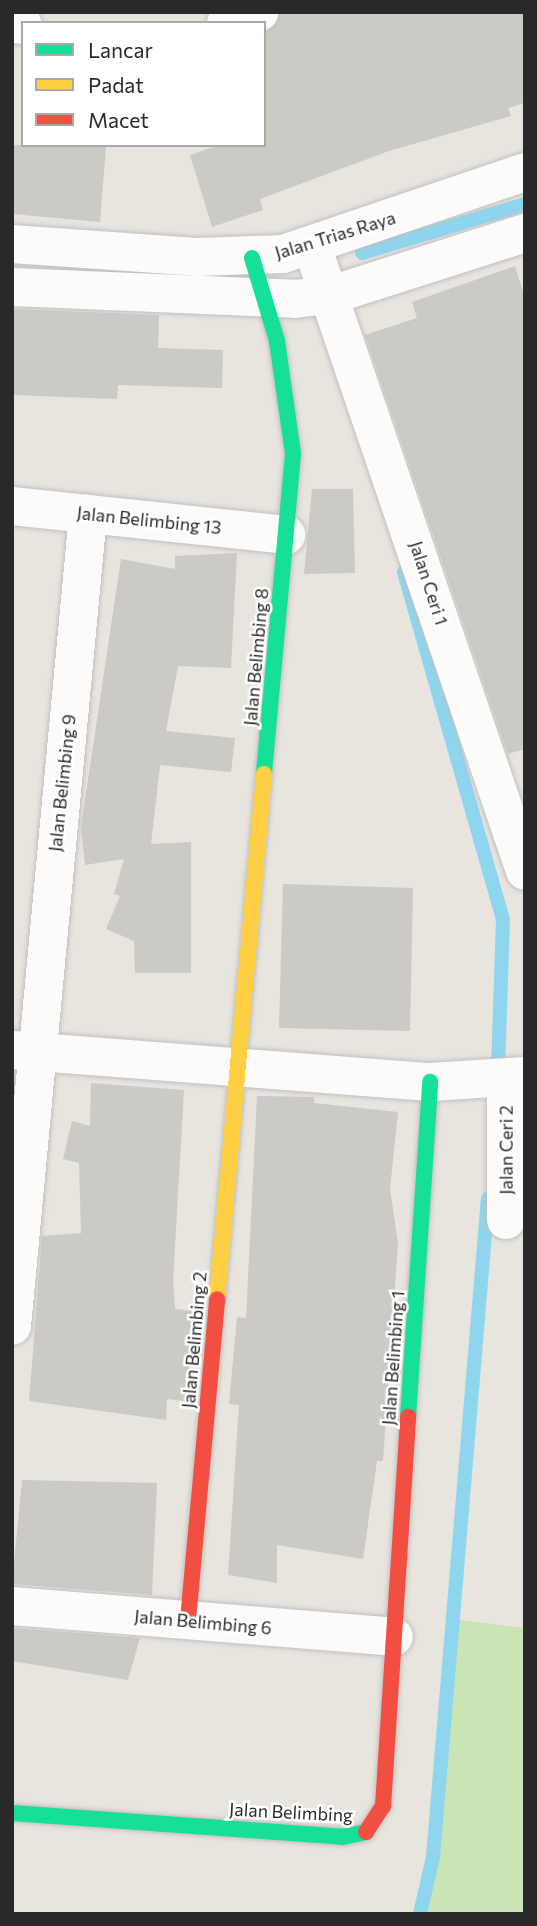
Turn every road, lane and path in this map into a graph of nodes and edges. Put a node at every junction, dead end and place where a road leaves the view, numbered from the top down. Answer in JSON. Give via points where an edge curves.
{"nodes":[{"id":1,"x":259,"y":12,"type":"edge"},
{"id":2,"x":232,"y":21,"type":"edge"},
{"id":3,"x":525,"y":172,"type":"edge"},
{"id":4,"x":525,"y":233,"type":"edge"},
{"id":5,"x":12,"y":244,"type":"edge"},
{"id":6,"x":313,"y":246,"type":"junction"},
{"id":7,"x":252,"y":258,"type":"junction"},
{"id":8,"x":12,"y":286,"type":"edge"},
{"id":9,"x":334,"y":294,"type":"junction"},
{"id":10,"x":263,"y":299,"type":"junction"},
{"id":11,"x":12,"y":506,"type":"edge"},
{"id":12,"x":88,"y":514,"type":"junction"},
{"id":13,"x":286,"y":535,"type":"junction"},
{"id":14,"x":525,"y":871,"type":"edge"},
{"id":15,"x":24,"y":1052,"type":"edge"},
{"id":16,"x":239,"y":1063,"type":"junction"},
{"id":17,"x":516,"y":1078,"type":"edge"},
{"id":18,"x":430,"y":1082,"type":"junction"},
{"id":19,"x":506,"y":1220,"type":"dead end"},
{"id":20,"x":12,"y":1326,"type":"edge"},
{"id":21,"x":12,"y":1606,"type":"edge"},
{"id":22,"x":188,"y":1620,"type":"junction"},
{"id":23,"x":394,"y":1637,"type":"junction"},
{"id":24,"x":12,"y":1813,"type":"edge"}],
"edges":[{"from":1,"to":2,"type":"street"},
{"from":3,"to":6,"type":"street","name":"Jalan Trias Raya"},
{"from":4,"to":9,"type":"street"},
{"from":5,"to":7,"type":"street","name":"Jalan Trias Raya"},
{"from":6,"to":7,"type":"street","name":"Jalan Trias Raya"},
{"from":6,"to":9,"type":"street","name":"Jalan Ceri 1"},
{"from":7,"to":10,"type":"street","name":"Jalan Belimbing 8"},
{"from":8,"to":10,"type":"street"},
{"from":9,"to":10,"type":"street"},
{"from":9,"to":14,"type":"street","name":"Jalan Ceri 1"},
{"from":10,"to":13,"type":"street","name":"Jalan Belimbing 8","via":[[291,411]]},
{"from":11,"to":12,"type":"street","name":"Jalan Belimbing 13"},
{"from":12,"to":13,"type":"street","name":"Jalan Belimbing 13"},
{"from":12,"to":15,"type":"street","name":"Jalan Belimbing 9"},
{"from":13,"to":16,"type":"street","name":"Jalan Belimbing 8"},
{"from":15,"to":16,"type":"street"},
{"from":15,"to":20,"type":"street","name":"Jalan Belimbing 9"},
{"from":16,"to":18,"type":"street"},
{"from":16,"to":22,"type":"street","name":"Jalan Belimbing 2"},
{"from":17,"to":18,"type":"street"},
{"from":17,"to":19,"type":"street","name":"Jalan Ceri 2"},
{"from":18,"to":23,"type":"street","name":"Jalan Belimbing 1"},
{"from":21,"to":22,"type":"street","name":"Jalan Belimbing 6"},
{"from":22,"to":23,"type":"street","name":"Jalan Belimbing 6"},
{"from":23,"to":24,"type":"street","name":"Jalan Belimbing","via":[[383,1806],[362,1835]]}]}
